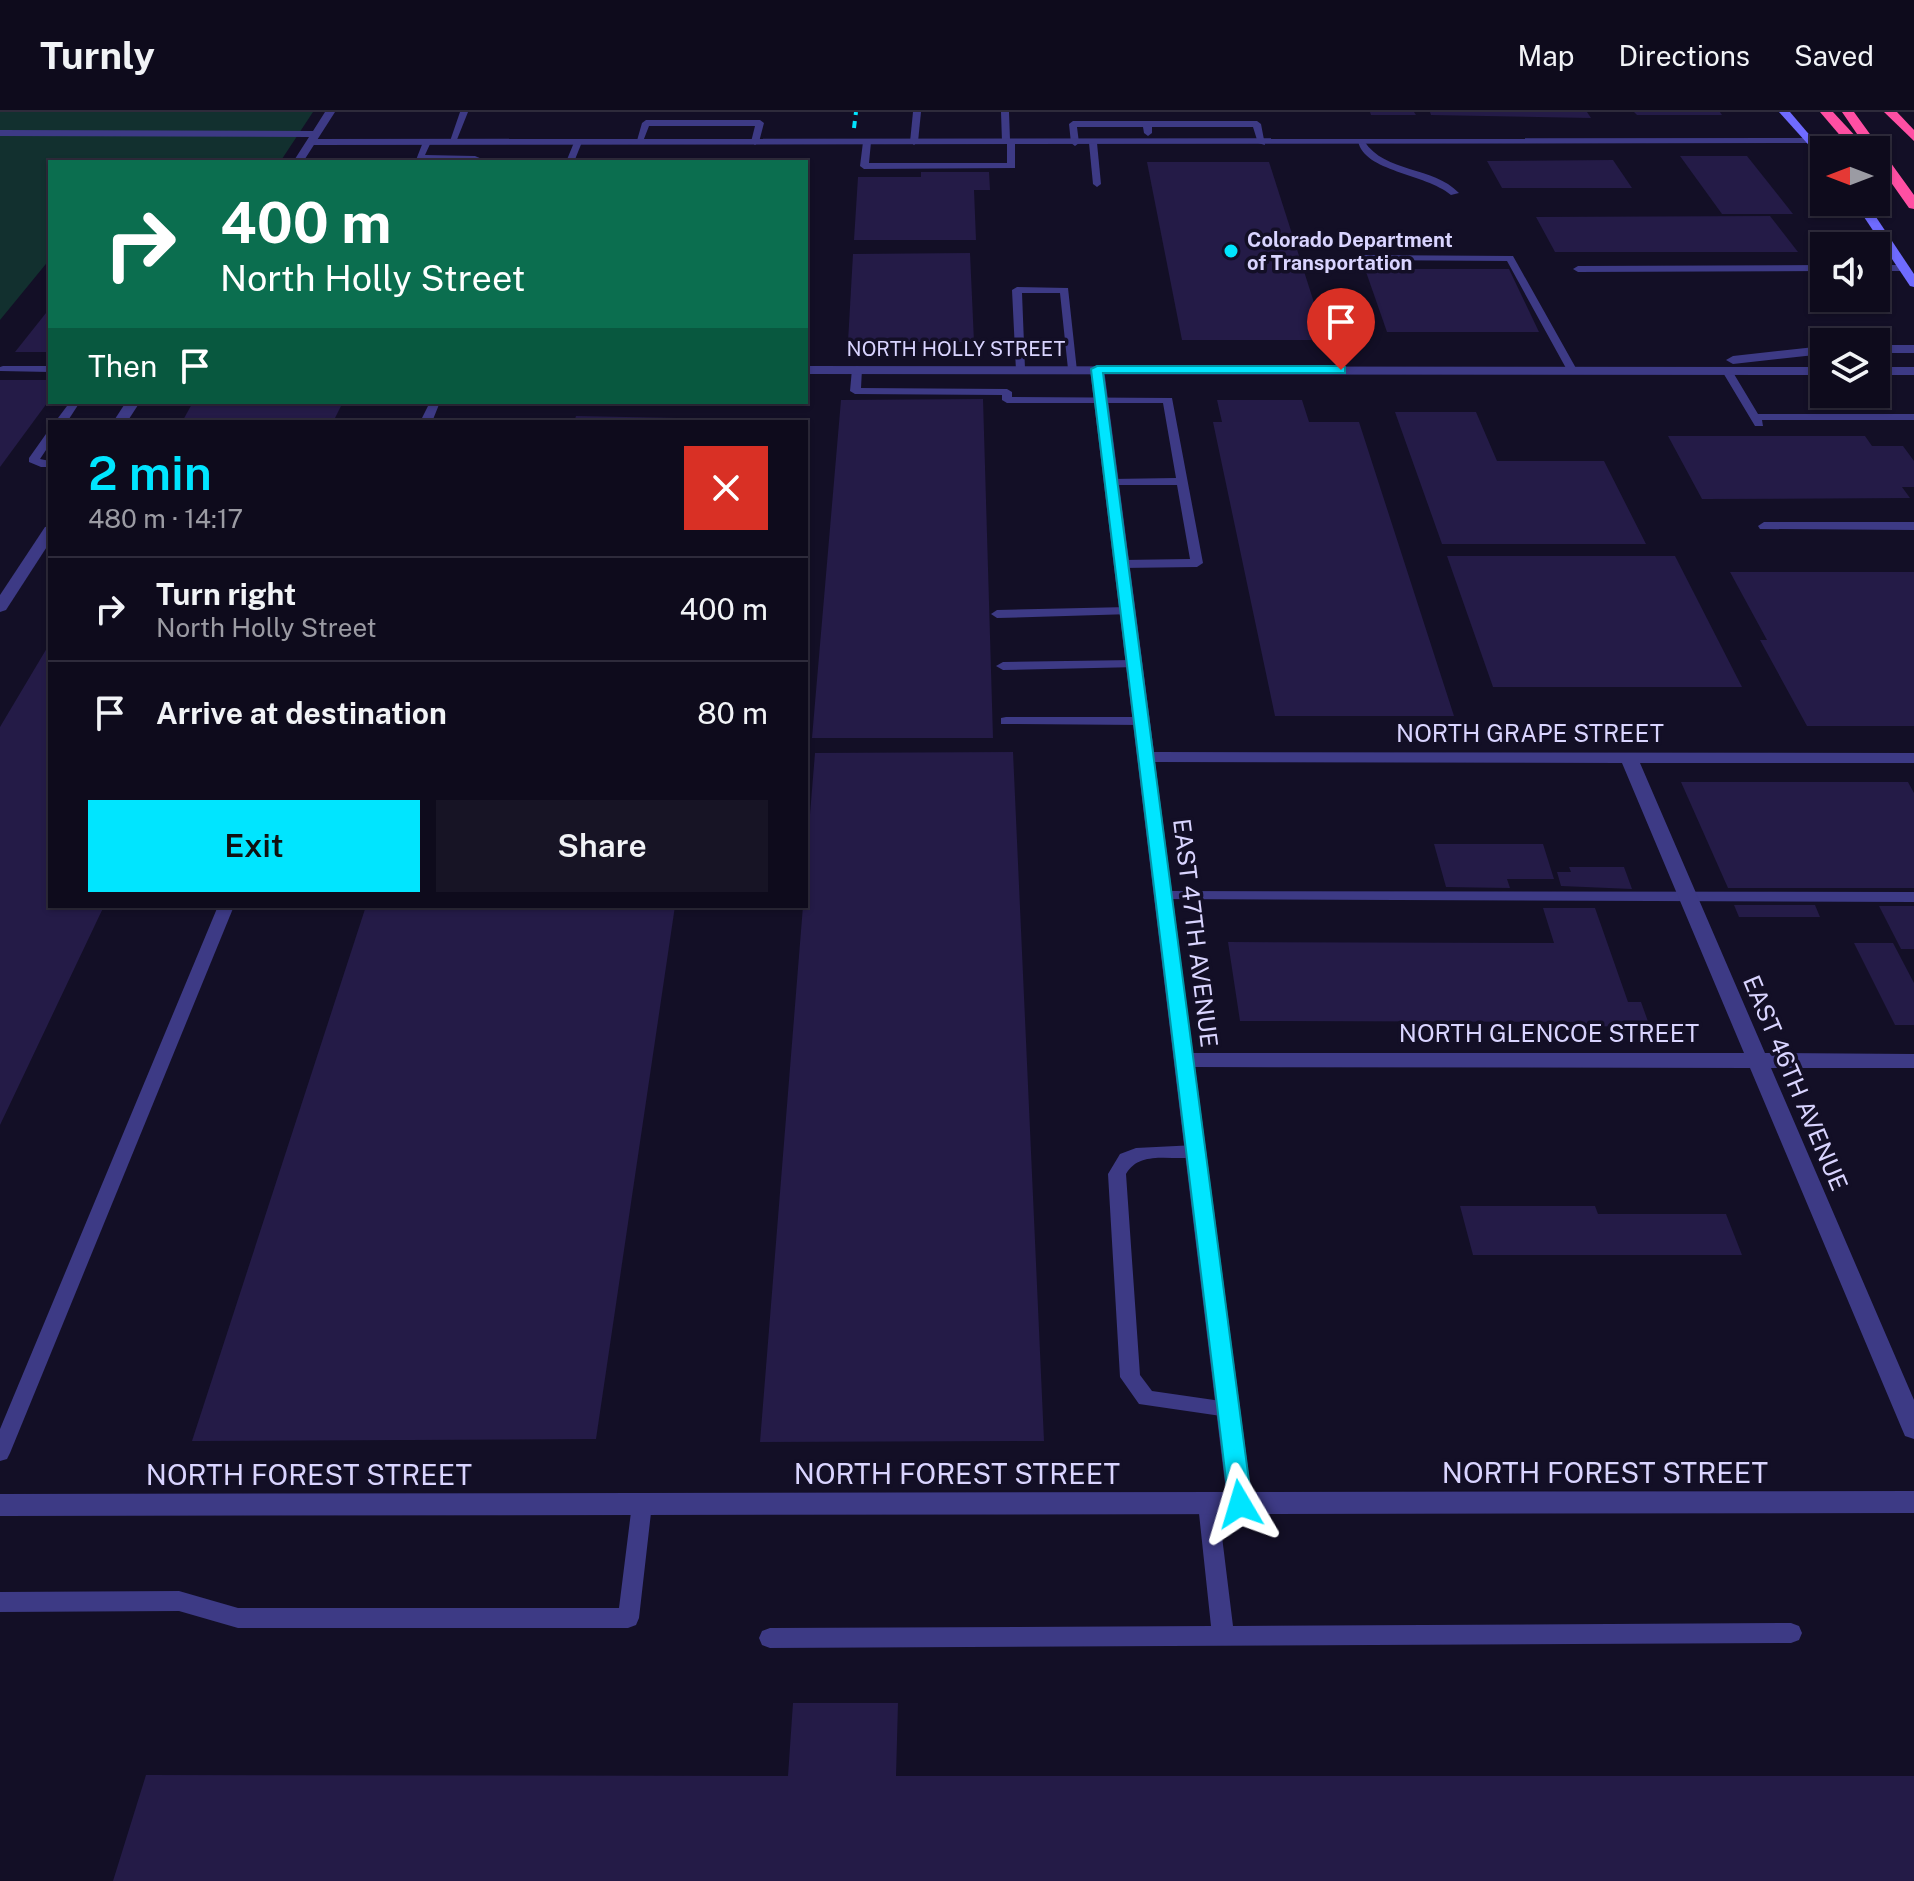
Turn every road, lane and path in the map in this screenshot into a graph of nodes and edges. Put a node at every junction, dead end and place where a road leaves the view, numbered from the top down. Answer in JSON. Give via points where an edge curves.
{"nodes":[{"id":1,"x":330,"y":112,"type":"edge"},
{"id":2,"x":464,"y":112,"type":"edge"},
{"id":3,"x":917,"y":112,"type":"edge"},
{"id":4,"x":1005,"y":112,"type":"edge"},
{"id":5,"x":1784,"y":112,"type":"edge"},
{"id":6,"x":1826,"y":112,"type":"edge"},
{"id":7,"x":1850,"y":112,"type":"edge"},
{"id":8,"x":1890,"y":112,"type":"edge"},
{"id":9,"x":1147,"y":124,"type":"junction"},
{"id":10,"x":0,"y":133,"type":"edge"},
{"id":11,"x":1847,"y":136,"type":"edge"},
{"id":12,"x":1914,"y":137,"type":"edge"},
{"id":13,"x":314,"y":138,"type":"junction"},
{"id":14,"x":1810,"y":141,"type":"joint"},
{"id":15,"x":427,"y":142,"type":"junction"},
{"id":16,"x":452,"y":142,"type":"junction"},
{"id":17,"x":578,"y":142,"type":"junction"},
{"id":18,"x":639,"y":142,"type":"junction"},
{"id":19,"x":755,"y":142,"type":"junction"},
{"id":20,"x":867,"y":142,"type":"junction"},
{"id":21,"x":914,"y":142,"type":"junction"},
{"id":22,"x":1009,"y":142,"type":"junction"},
{"id":23,"x":1075,"y":143,"type":"junction"},
{"id":24,"x":1093,"y":143,"type":"junction"},
{"id":25,"x":1149,"y":143,"type":"junction"},
{"id":26,"x":1262,"y":143,"type":"junction"},
{"id":27,"x":1361,"y":143,"type":"junction"},
{"id":28,"x":299,"y":160,"type":"edge"},
{"id":29,"x":478,"y":160,"type":"edge"},
{"id":30,"x":571,"y":160,"type":"edge"},
{"id":31,"x":1914,"y":181,"type":"edge"},
{"id":32,"x":1890,"y":182,"type":"edge"},
{"id":33,"x":1097,"y":184,"type":"dead end"},
{"id":34,"x":1454,"y":193,"type":"dead end"},
{"id":35,"x":1914,"y":208,"type":"edge"},
{"id":36,"x":1870,"y":216,"type":"edge"},
{"id":37,"x":1362,"y":258,"type":"dead end"},
{"id":38,"x":1810,"y":268,"type":"edge"},
{"id":39,"x":1890,"y":268,"type":"edge"},
{"id":40,"x":1905,"y":268,"type":"junction"},
{"id":41,"x":1578,"y":269,"type":"dead end"},
{"id":42,"x":1914,"y":283,"type":"edge"},
{"id":43,"x":1890,"y":349,"type":"edge"},
{"id":44,"x":1914,"y":349,"type":"edge"},
{"id":45,"x":1810,"y":351,"type":"edge"},
{"id":46,"x":3,"y":369,"type":"dead end"},
{"id":47,"x":48,"y":369,"type":"edge"},
{"id":48,"x":857,"y":369,"type":"junction"},
{"id":49,"x":1020,"y":369,"type":"junction"},
{"id":50,"x":1073,"y":369,"type":"junction"},
{"id":51,"x":1097,"y":369,"type":"junction"},
{"id":52,"x":808,"y":370,"type":"edge"},
{"id":53,"x":1572,"y":370,"type":"junction"},
{"id":54,"x":1634,"y":370,"type":"junction"},
{"id":55,"x":1727,"y":371,"type":"junction"},
{"id":56,"x":1810,"y":371,"type":"edge"},
{"id":57,"x":1890,"y":371,"type":"edge"},
{"id":58,"x":1914,"y":371,"type":"edge"},
{"id":59,"x":1101,"y":400,"type":"junction"},
{"id":60,"x":1914,"y":417,"type":"edge"},
{"id":61,"x":48,"y":439,"type":"edge"},
{"id":62,"x":48,"y":464,"type":"edge"},
{"id":63,"x":1182,"y":481,"type":"junction"},
{"id":64,"x":1111,"y":482,"type":"junction"},
{"id":65,"x":1764,"y":526,"type":"dead end"},
{"id":66,"x":1914,"y":526,"type":"edge"},
{"id":67,"x":48,"y":533,"type":"edge"},
{"id":68,"x":1122,"y":564,"type":"junction"},
{"id":69,"x":0,"y":607,"type":"edge"},
{"id":70,"x":1128,"y":611,"type":"junction"},
{"id":71,"x":997,"y":614,"type":"dead end"},
{"id":72,"x":1134,"y":664,"type":"junction"},
{"id":73,"x":1003,"y":666,"type":"dead end"},
{"id":74,"x":1006,"y":721,"type":"dead end"},
{"id":75,"x":1142,"y":721,"type":"junction"},
{"id":76,"x":1146,"y":757,"type":"junction"},
{"id":77,"x":1629,"y":758,"type":"junction"},
{"id":78,"x":1914,"y":758,"type":"edge"},
{"id":79,"x":1164,"y":896,"type":"junction"},
{"id":80,"x":1688,"y":896,"type":"junction"},
{"id":81,"x":1914,"y":897,"type":"edge"},
{"id":82,"x":225,"y":908,"type":"edge"},
{"id":83,"x":1184,"y":1060,"type":"junction"},
{"id":84,"x":1757,"y":1061,"type":"junction"},
{"id":85,"x":1914,"y":1061,"type":"edge"},
{"id":86,"x":1196,"y":1151,"type":"junction"},
{"id":87,"x":1228,"y":1409,"type":"junction"},
{"id":88,"x":1914,"y":1429,"type":"edge"},
{"id":89,"x":0,"y":1453,"type":"edge"},
{"id":90,"x":1914,"y":1502,"type":"edge"},
{"id":91,"x":642,"y":1504,"type":"junction"},
{"id":92,"x":1208,"y":1504,"type":"junction"},
{"id":93,"x":1240,"y":1504,"type":"junction"},
{"id":94,"x":0,"y":1505,"type":"edge"},
{"id":95,"x":0,"y":1602,"type":"edge"},
{"id":96,"x":1791,"y":1633,"type":"dead end"},
{"id":97,"x":1223,"y":1636,"type":"junction"},
{"id":98,"x":770,"y":1638,"type":"dead end"}],
"edges":[{"from":1,"to":13,"type":"street"},
{"from":2,"to":16,"type":"lane"},
{"from":3,"to":21,"type":"lane"},
{"from":4,"to":22,"type":"lane"},
{"from":5,"to":14,"type":"main road"},
{"from":6,"to":11,"type":"highway"},
{"from":7,"to":31,"type":"highway"},
{"from":7,"to":35,"type":"highway"},
{"from":8,"to":12,"type":"highway"},
{"from":9,"to":23,"type":"lane","via":[[1073,124]]},
{"from":9,"to":25,"type":"lane"},
{"from":9,"to":26,"type":"lane","via":[[1257,124]]},
{"from":10,"to":13,"type":"street"},
{"from":13,"to":15,"type":"street"},
{"from":13,"to":28,"type":"street"},
{"from":14,"to":27,"type":"street"},
{"from":15,"to":16,"type":"street"},
{"from":15,"to":29,"type":"lane","via":[[419,158]]},
{"from":16,"to":17,"type":"street"},
{"from":17,"to":18,"type":"street"},
{"from":17,"to":30,"type":"lane"},
{"from":18,"to":19,"type":"street"},
{"from":18,"to":19,"type":"lane","via":[[646,123],[760,123]]},
{"from":19,"to":20,"type":"street"},
{"from":20,"to":21,"type":"street"},
{"from":20,"to":22,"type":"lane","via":[[864,166],[1012,166]]},
{"from":21,"to":22,"type":"street"},
{"from":22,"to":23,"type":"street"},
{"from":23,"to":24,"type":"street"},
{"from":24,"to":25,"type":"street"},
{"from":24,"to":33,"type":"lane"},
{"from":25,"to":26,"type":"street"},
{"from":26,"to":27,"type":"street"},
{"from":27,"to":34,"type":"lane","via":[[1371,158],[1439,181]]},
{"from":32,"to":35,"type":"highway"},
{"from":36,"to":40,"type":"main road"},
{"from":37,"to":53,"type":"lane","via":[[1510,258]]},
{"from":38,"to":41,"type":"lane"},
{"from":39,"to":40,"type":"lane"},
{"from":40,"to":42,"type":"main road"},
{"from":43,"to":44,"type":"street"},
{"from":45,"to":54,"type":"street","name":"NORTH HOLLY STREET"},
{"from":46,"to":47,"type":"lane"},
{"from":48,"to":49,"type":"street","name":"NORTH HOLLY STREET"},
{"from":48,"to":52,"type":"street","name":"NORTH HOLLY STREET"},
{"from":48,"to":59,"type":"lane","via":[[855,391],[1007,392],[1007,400]]},
{"from":49,"to":50,"type":"street","name":"NORTH HOLLY STREET"},
{"from":49,"to":50,"type":"lane","via":[[1017,290],[1065,290]]},
{"from":50,"to":51,"type":"street","name":"NORTH HOLLY STREET"},
{"from":51,"to":53,"type":"street","name":"NORTH HOLLY STREET"},
{"from":51,"to":59,"type":"street","name":"EAST 47TH AVENUE"},
{"from":53,"to":54,"type":"street","name":"NORTH HOLLY STREET"},
{"from":54,"to":55,"type":"street","name":"NORTH HOLLY STREET"},
{"from":55,"to":56,"type":"street","name":"NORTH HOLLY STREET"},
{"from":55,"to":60,"type":"lane","via":[[1758,421]]},
{"from":57,"to":58,"type":"street"},
{"from":59,"to":63,"type":"lane","via":[[1168,400]]},
{"from":59,"to":64,"type":"street","name":"EAST 47TH AVENUE"},
{"from":61,"to":62,"type":"lane","via":[[33,460]]},
{"from":63,"to":64,"type":"lane"},
{"from":63,"to":68,"type":"lane","via":[[1197,563]]},
{"from":64,"to":68,"type":"street","name":"EAST 47TH AVENUE"},
{"from":65,"to":66,"type":"lane"},
{"from":67,"to":69,"type":"street"},
{"from":68,"to":70,"type":"street","name":"EAST 47TH AVENUE"},
{"from":70,"to":71,"type":"lane"},
{"from":70,"to":72,"type":"street","name":"EAST 47TH AVENUE"},
{"from":72,"to":73,"type":"lane"},
{"from":72,"to":75,"type":"street","name":"EAST 47TH AVENUE"},
{"from":74,"to":75,"type":"lane"},
{"from":75,"to":76,"type":"street","name":"EAST 47TH AVENUE"},
{"from":76,"to":77,"type":"street","name":"NORTH GRAPE STREET"},
{"from":76,"to":79,"type":"street","name":"EAST 47TH AVENUE"},
{"from":77,"to":78,"type":"street","name":"NORTH GRAPE STREET"},
{"from":77,"to":80,"type":"street","name":"EAST 46TH AVENUE"},
{"from":79,"to":80,"type":"lane"},
{"from":79,"to":83,"type":"street","name":"EAST 47TH AVENUE"},
{"from":80,"to":81,"type":"lane"},
{"from":80,"to":84,"type":"street","name":"EAST 46TH AVENUE"},
{"from":82,"to":89,"type":"lane"},
{"from":83,"to":84,"type":"street","name":"NORTH GLENCOE STREET"},
{"from":83,"to":86,"type":"street","name":"EAST 47TH AVENUE"},
{"from":84,"to":85,"type":"street","name":"NORTH GLENCOE STREET"},
{"from":84,"to":88,"type":"street","name":"EAST 46TH AVENUE"},
{"from":86,"to":87,"type":"street","name":"EAST 47TH AVENUE"},
{"from":86,"to":87,"type":"lane","via":[[1142,1153],[1126,1159],[1117,1174],[1130,1377],[1146,1398]]},
{"from":87,"to":93,"type":"street","name":"EAST 47TH AVENUE"},
{"from":90,"to":93,"type":"street","name":"NORTH FOREST STREET"},
{"from":91,"to":92,"type":"street","name":"NORTH FOREST STREET"},
{"from":91,"to":94,"type":"street","name":"NORTH FOREST STREET"},
{"from":91,"to":95,"type":"lane","via":[[628,1618],[238,1618],[179,1601]]},
{"from":92,"to":93,"type":"street","name":"NORTH FOREST STREET"},
{"from":92,"to":97,"type":"lane"},
{"from":96,"to":97,"type":"lane"},
{"from":97,"to":98,"type":"lane"}]}
